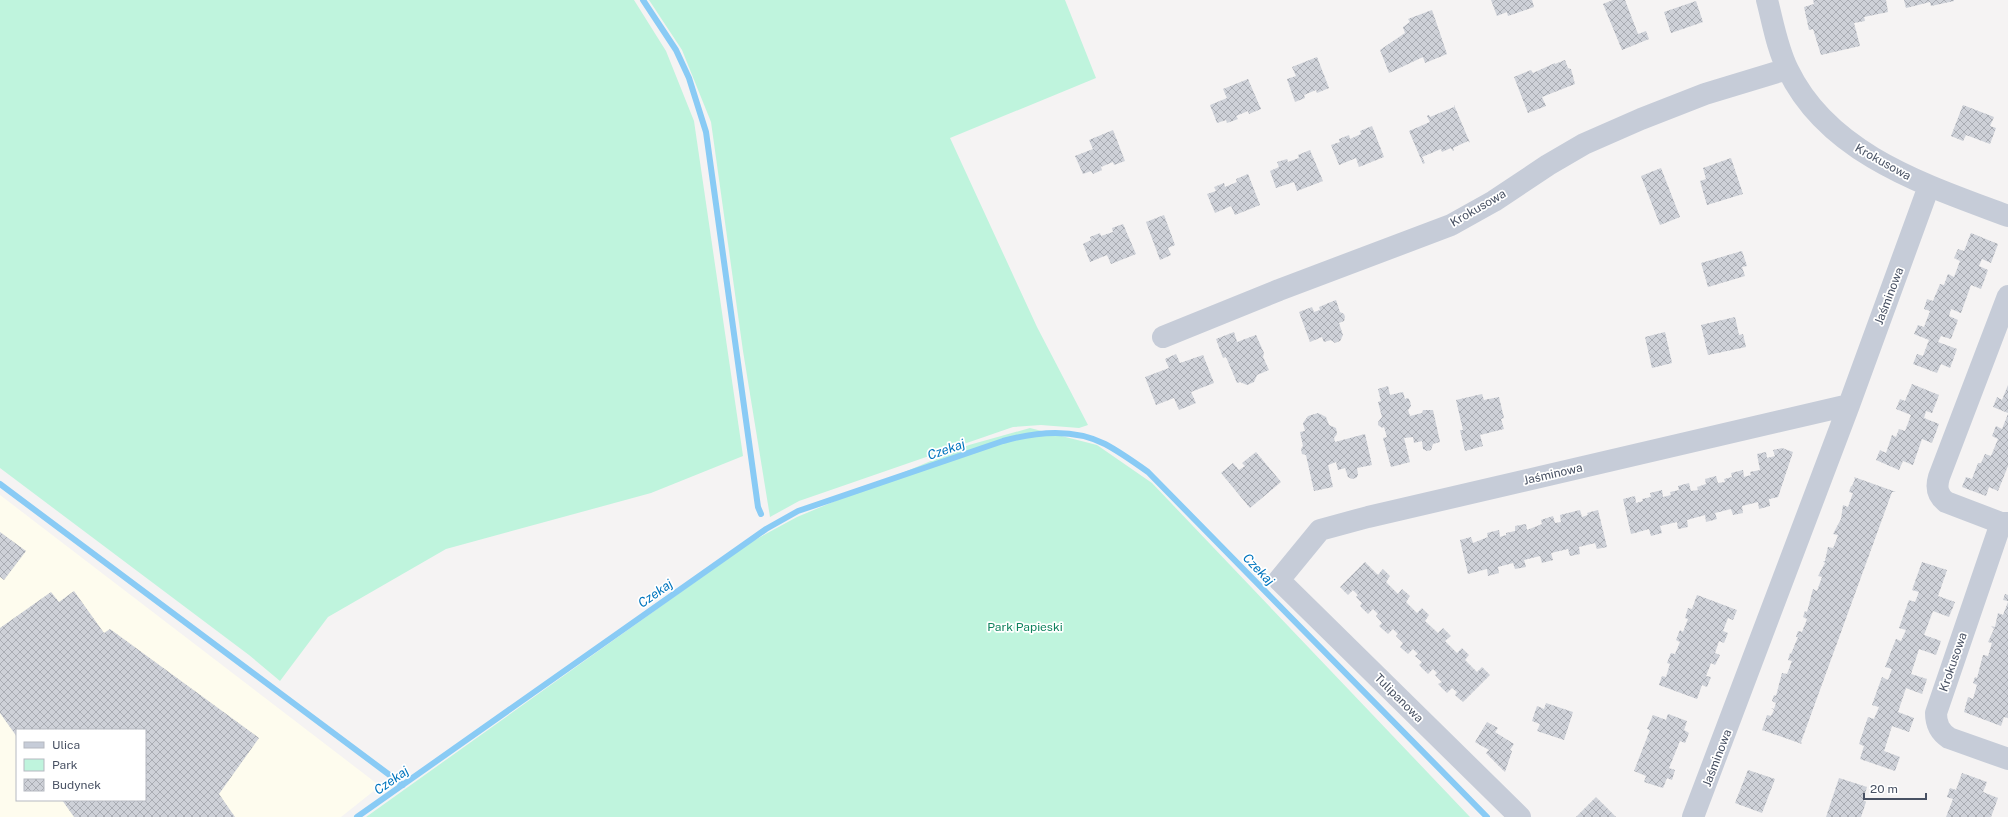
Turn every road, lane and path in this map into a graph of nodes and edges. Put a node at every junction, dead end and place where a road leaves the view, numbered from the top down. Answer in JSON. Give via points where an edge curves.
{"nodes":[{"id":1,"x":1767,"y":0,"type":"edge"},
{"id":2,"x":1787,"y":69,"type":"junction"},
{"id":3,"x":1929,"y":186,"type":"junction"},
{"id":4,"x":2008,"y":216,"type":"edge"},
{"id":5,"x":2008,"y":296,"type":"edge"},
{"id":6,"x":1163,"y":338,"type":"dead end"},
{"id":7,"x":1849,"y":406,"type":"junction"},
{"id":8,"x":2004,"y":523,"type":"edge"},
{"id":9,"x":1279,"y":580,"type":"joint"},
{"id":10,"x":2008,"y":759,"type":"edge"},
{"id":11,"x":1698,"y":816,"type":"edge"},
{"id":12,"x":1520,"y":817,"type":"edge"}],
"edges":[{"from":1,"to":2,"type":"street","name":"Krokusowa"},
{"from":2,"to":3,"type":"street","name":"Krokusowa","via":[[1811,107],[1834,130],[1870,157]]},
{"from":2,"to":6,"type":"street","name":"Krokusowa","via":[[1705,94],[1640,119],[1548,164],[1494,201],[1451,225],[1279,290]]},
{"from":3,"to":4,"type":"street","name":"Krokusowa"},
{"from":3,"to":7,"type":"street","name":"Jaśminowa"},
{"from":5,"to":8,"type":"street","name":"Krokusowa","via":[[1937,488],[1946,502]]},
{"from":7,"to":9,"type":"street","name":"Jaśminowa","via":[[1320,530]]},
{"from":7,"to":11,"type":"street","name":"Jaśminowa"},
{"from":8,"to":10,"type":"street","name":"Krokusowa","via":[[1938,706],[1936,721],[1943,734],[1950,738]]},
{"from":9,"to":12,"type":"street","name":"Tulipanowa"}]}
